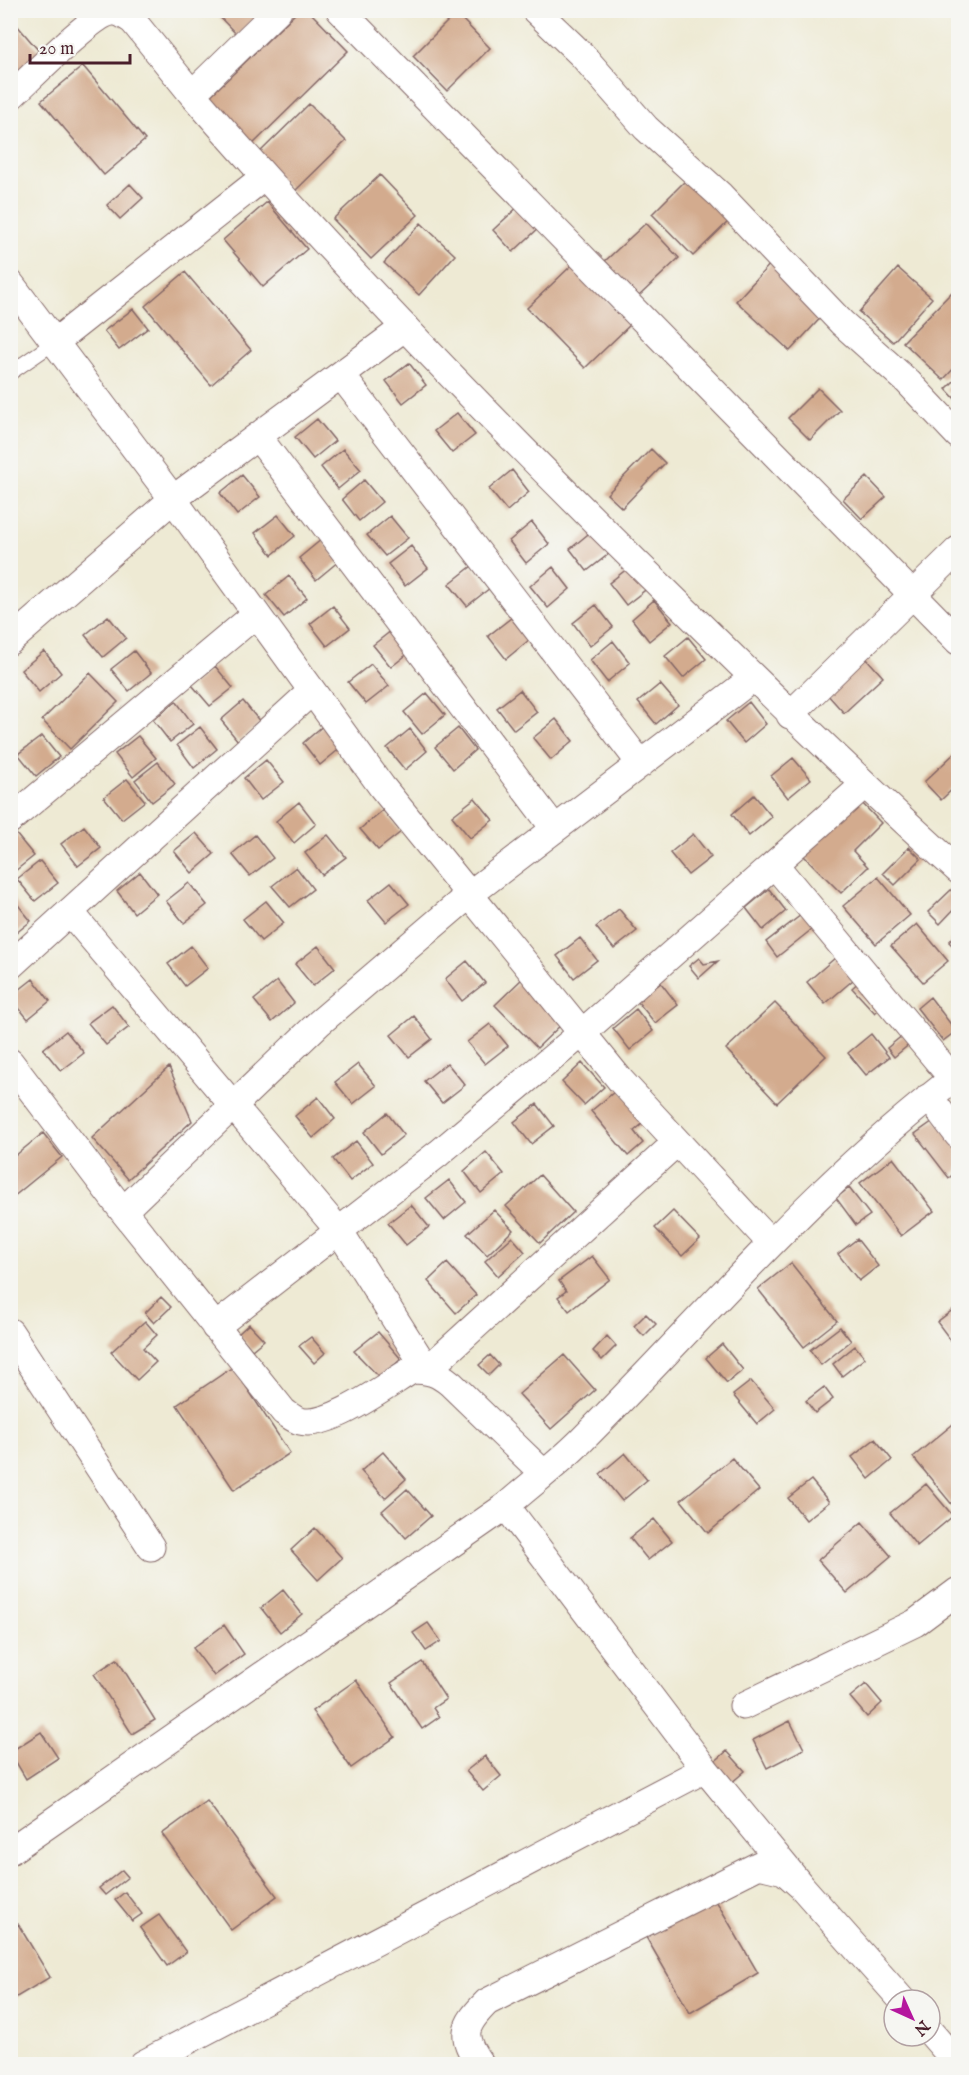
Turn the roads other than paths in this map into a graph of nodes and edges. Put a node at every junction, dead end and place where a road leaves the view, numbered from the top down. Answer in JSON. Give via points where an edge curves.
{"nodes":[{"id":1,"x":278,"y":10,"type":"edge"},
{"id":2,"x":340,"y":10,"type":"edge"},
{"id":3,"x":535,"y":10,"type":"edge"},
{"id":4,"x":192,"y":94,"type":"junction"},
{"id":5,"x":10,"y":97,"type":"edge"},
{"id":6,"x":264,"y":177,"type":"junction"},
{"id":7,"x":10,"y":283,"type":"edge"},
{"id":8,"x":405,"y":327,"type":"junction"},
{"id":9,"x":55,"y":342,"type":"junction"},
{"id":10,"x":10,"y":373,"type":"edge"},
{"id":11,"x":342,"y":375,"type":"junction"},
{"id":12,"x":958,"y":435,"type":"edge"},
{"id":13,"x":258,"y":437,"type":"junction"},
{"id":14,"x":173,"y":500,"type":"junction"},
{"id":15,"x":958,"y":550,"type":"edge"},
{"id":16,"x":915,"y":594,"type":"junction"},
{"id":17,"x":256,"y":614,"type":"junction"},
{"id":18,"x":10,"y":641,"type":"edge"},
{"id":19,"x":958,"y":641,"type":"edge"},
{"id":20,"x":753,"y":678,"type":"junction"},
{"id":21,"x":312,"y":691,"type":"junction"},
{"id":22,"x":790,"y":715,"type":"junction"},
{"id":23,"x":641,"y":764,"type":"junction"},
{"id":24,"x":864,"y":785,"type":"junction"},
{"id":25,"x":10,"y":820,"type":"edge"},
{"id":26,"x":555,"y":829,"type":"junction"},
{"id":27,"x":774,"y":864,"type":"junction"},
{"id":28,"x":958,"y":870,"type":"edge"},
{"id":29,"x":470,"y":894,"type":"junction"},
{"id":30,"x":70,"y":912,"type":"junction"},
{"id":31,"x":10,"y":966,"type":"edge"},
{"id":32,"x":582,"y":1033,"type":"junction"},
{"id":33,"x":10,"y":1062,"type":"edge"},
{"id":34,"x":956,"y":1077,"type":"edge"},
{"id":35,"x":929,"y":1097,"type":"junction"},
{"id":36,"x":233,"y":1105,"type":"junction"},
{"id":37,"x":958,"y":1136,"type":"edge"},
{"id":38,"x":677,"y":1142,"type":"junction"},
{"id":39,"x":123,"y":1211,"type":"junction"},
{"id":40,"x":340,"y":1232,"type":"junction"},
{"id":41,"x":771,"y":1243,"type":"junction"},
{"id":42,"x":215,"y":1327,"type":"junction"},
{"id":43,"x":10,"y":1332,"type":"edge"},
{"id":44,"x":427,"y":1370,"type":"junction"},
{"id":45,"x":543,"y":1473,"type":"junction"},
{"id":46,"x":506,"y":1506,"type":"junction"},
{"id":47,"x":151,"y":1547,"type":"dead end"},
{"id":48,"x":958,"y":1591,"type":"edge"},
{"id":49,"x":743,"y":1706,"type":"dead end"},
{"id":50,"x":705,"y":1769,"type":"junction"},
{"id":51,"x":10,"y":1851,"type":"edge"},
{"id":52,"x":802,"y":1887,"type":"junction"},
{"id":53,"x":891,"y":1988,"type":"edge"},
{"id":54,"x":942,"y":2046,"type":"edge"},
{"id":55,"x":143,"y":2064,"type":"edge"},
{"id":56,"x":480,"y":2064,"type":"edge"},
{"id":57,"x":958,"y":2064,"type":"edge"}],
"edges":[{"from":1,"to":4,"type":"street"},
{"from":2,"to":16,"type":"street"},
{"from":3,"to":12,"type":"street","via":[[582,55],[646,128],[720,195],[842,323],[909,382]]},
{"from":4,"to":5,"type":"street","via":[[133,21],[112,12],[92,22]]},
{"from":4,"to":6,"type":"street"},
{"from":6,"to":8,"type":"street"},
{"from":6,"to":9,"type":"street"},
{"from":7,"to":9,"type":"street"},
{"from":8,"to":11,"type":"street"},
{"from":8,"to":20,"type":"street"},
{"from":9,"to":10,"type":"lane"},
{"from":9,"to":14,"type":"street"},
{"from":11,"to":13,"type":"street"},
{"from":11,"to":23,"type":"street"},
{"from":13,"to":14,"type":"street"},
{"from":13,"to":26,"type":"street"},
{"from":14,"to":17,"type":"street"},
{"from":14,"to":18,"type":"street"},
{"from":15,"to":16,"type":"street"},
{"from":16,"to":19,"type":"street"},
{"from":16,"to":22,"type":"street"},
{"from":17,"to":21,"type":"street"},
{"from":17,"to":25,"type":"street"},
{"from":20,"to":22,"type":"street"},
{"from":20,"to":23,"type":"street"},
{"from":21,"to":29,"type":"street","via":[[382,788]]},
{"from":21,"to":30,"type":"street"},
{"from":22,"to":24,"type":"street"},
{"from":23,"to":26,"type":"street"},
{"from":24,"to":27,"type":"street"},
{"from":24,"to":28,"type":"street"},
{"from":26,"to":29,"type":"street"},
{"from":27,"to":32,"type":"street"},
{"from":27,"to":34,"type":"street"},
{"from":29,"to":32,"type":"street"},
{"from":29,"to":36,"type":"street","via":[[319,1023]]},
{"from":30,"to":31,"type":"street"},
{"from":30,"to":36,"type":"street"},
{"from":32,"to":38,"type":"street"},
{"from":32,"to":40,"type":"street"},
{"from":33,"to":39,"type":"street"},
{"from":34,"to":35,"type":"street"},
{"from":35,"to":37,"type":"street"},
{"from":35,"to":41,"type":"street"},
{"from":36,"to":39,"type":"street"},
{"from":36,"to":40,"type":"street"},
{"from":38,"to":41,"type":"street"},
{"from":38,"to":44,"type":"street"},
{"from":39,"to":42,"type":"street"},
{"from":40,"to":42,"type":"street"},
{"from":40,"to":44,"type":"street"},
{"from":41,"to":45,"type":"street","via":[[580,1442]]},
{"from":42,"to":44,"type":"street","via":[[284,1412],[300,1421],[330,1419],[412,1370]]},
{"from":43,"to":47,"type":"street"},
{"from":44,"to":45,"type":"street","via":[[451,1384]]},
{"from":45,"to":46,"type":"street"},
{"from":46,"to":50,"type":"street"},
{"from":46,"to":51,"type":"street"},
{"from":48,"to":49,"type":"street","via":[[915,1623]]},
{"from":50,"to":52,"type":"street"},
{"from":50,"to":55,"type":"street"},
{"from":52,"to":53,"type":"street"},
{"from":52,"to":56,"type":"street","via":[[784,1871],[759,1866],[487,2002],[470,2020],[466,2040]]},
{"from":54,"to":57,"type":"street"}]}
